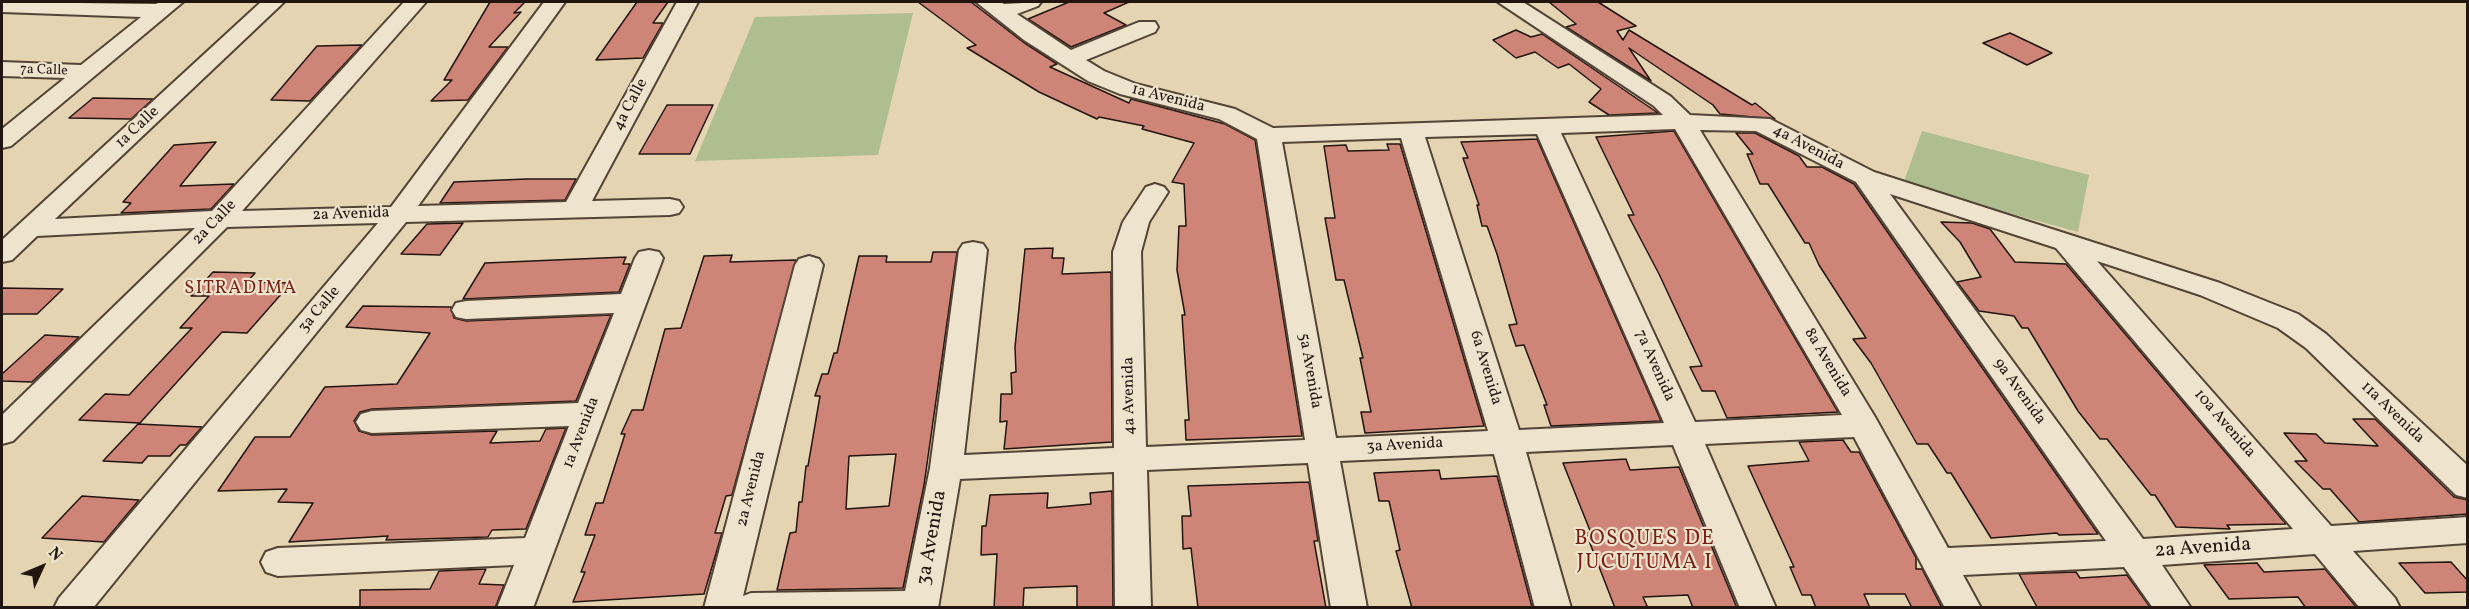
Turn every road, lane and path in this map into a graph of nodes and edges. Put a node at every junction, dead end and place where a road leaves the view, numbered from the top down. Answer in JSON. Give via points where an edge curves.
{"nodes":[{"id":1,"x":273,"y":2,"type":"edge"},
{"id":2,"x":415,"y":2,"type":"edge"},
{"id":3,"x":554,"y":2,"type":"edge"},
{"id":4,"x":688,"y":2,"type":"edge"},
{"id":5,"x":1031,"y":2,"type":"edge"},
{"id":6,"x":1509,"y":2,"type":"edge"},
{"id":7,"x":2,"y":6,"type":"edge"},
{"id":8,"x":166,"y":6,"type":"edge"},
{"id":9,"x":994,"y":7,"type":"edge"},
{"id":10,"x":1147,"y":27,"type":"dead end"},
{"id":11,"x":1069,"y":59,"type":"junction"},
{"id":12,"x":2,"y":69,"type":"edge"},
{"id":13,"x":86,"y":72,"type":"junction"},
{"id":14,"x":1683,"y":122,"type":"junction"},
{"id":15,"x":1546,"y":126,"type":"junction"},
{"id":16,"x":1411,"y":130,"type":"junction"},
{"id":17,"x":1269,"y":135,"type":"junction"},
{"id":18,"x":2,"y":141,"type":"edge"},
{"id":19,"x":1864,"y":177,"type":"junction"},
{"id":20,"x":1155,"y":192,"type":"dead end"},
{"id":21,"x":670,"y":207,"type":"dead end"},
{"id":22,"x":575,"y":209,"type":"junction"},
{"id":23,"x":399,"y":214,"type":"junction"},
{"id":24,"x":220,"y":219,"type":"junction"},
{"id":25,"x":32,"y":228,"type":"junction"},
{"id":26,"x":2066,"y":242,"type":"junction"},
{"id":27,"x":973,"y":250,"type":"dead end"},
{"id":28,"x":2,"y":254,"type":"edge"},
{"id":29,"x":649,"y":258,"type":"dead end"},
{"id":30,"x":809,"y":265,"type":"dead end"},
{"id":31,"x":632,"y":303,"type":"junction"},
{"id":32,"x":466,"y":310,"type":"dead end"},
{"id":33,"x":2316,"y":341,"type":"joint"},
{"id":34,"x":589,"y":414,"type":"junction"},
{"id":35,"x":372,"y":422,"type":"dead end"},
{"id":36,"x":1864,"y":425,"type":"junction"},
{"id":37,"x":2,"y":433,"type":"edge"},
{"id":38,"x":1684,"y":433,"type":"junction"},
{"id":39,"x":1508,"y":441,"type":"junction"},
{"id":40,"x":1322,"y":450,"type":"junction"},
{"id":41,"x":1131,"y":459,"type":"junction"},
{"id":42,"x":946,"y":468,"type":"junction"},
{"id":43,"x":2468,"y":486,"type":"edge"},
{"id":44,"x":2468,"y":530,"type":"edge"},
{"id":45,"x":2325,"y":540,"type":"junction"},
{"id":46,"x":536,"y":551,"type":"junction"},
{"id":47,"x":2135,"y":554,"type":"junction"},
{"id":48,"x":278,"y":562,"type":"dead end"},
{"id":49,"x":1938,"y":562,"type":"junction"},
{"id":50,"x":920,"y":606,"type":"edge"},
{"id":51,"x":72,"y":608,"type":"edge"},
{"id":52,"x":514,"y":608,"type":"edge"},
{"id":53,"x":722,"y":608,"type":"edge"},
{"id":54,"x":751,"y":608,"type":"edge"},
{"id":55,"x":1133,"y":608,"type":"edge"},
{"id":56,"x":1349,"y":608,"type":"edge"},
{"id":57,"x":1553,"y":608,"type":"edge"},
{"id":58,"x":1758,"y":608,"type":"edge"},
{"id":59,"x":1963,"y":608,"type":"edge"},
{"id":60,"x":2173,"y":608,"type":"edge"},
{"id":61,"x":2382,"y":608,"type":"edge"}],
"edges":[{"from":1,"to":25,"type":"street","name":"1a Calle"},
{"from":2,"to":24,"type":"street","name":"2a Calle"},
{"from":3,"to":23,"type":"street","name":"3a Calle"},
{"from":4,"to":22,"type":"street","name":"4a Calle"},
{"from":5,"to":9,"type":"street"},
{"from":6,"to":14,"type":"street","via":[[1662,101]]},
{"from":7,"to":8,"type":"street"},
{"from":8,"to":13,"type":"street"},
{"from":9,"to":11,"type":"street","name":"1a Avenida"},
{"from":10,"to":11,"type":"street"},
{"from":11,"to":17,"type":"street","name":"1a Avenida","via":[[1128,89],[1227,114]]},
{"from":12,"to":13,"type":"street","name":"7a Calle"},
{"from":13,"to":18,"type":"street"},
{"from":14,"to":15,"type":"street","name":"4a Avenida"},
{"from":14,"to":19,"type":"street","name":"4a Avenida","via":[[1761,124]]},
{"from":14,"to":36,"type":"street","name":"8a Avenida"},
{"from":15,"to":16,"type":"street","name":"4a Avenida"},
{"from":15,"to":38,"type":"street","name":"7a Avenida"},
{"from":16,"to":17,"type":"street","name":"4a Avenida"},
{"from":16,"to":39,"type":"street","name":"6a Avenida"},
{"from":17,"to":40,"type":"street","name":"5a Avenida"},
{"from":19,"to":26,"type":"street","name":"4a Avenida"},
{"from":19,"to":47,"type":"street","name":"9a Avenida"},
{"from":20,"to":41,"type":"street","name":"4a Avenida","via":[[1136,222],[1127,252]]},
{"from":21,"to":22,"type":"street","name":"2a Avenida"},
{"from":22,"to":23,"type":"street","name":"2a Avenida"},
{"from":23,"to":24,"type":"street","name":"2a Avenida"},
{"from":23,"to":51,"type":"street","name":"3a Calle"},
{"from":24,"to":25,"type":"street","name":"2a Avenida"},
{"from":24,"to":37,"type":"street","name":"2a Calle"},
{"from":25,"to":28,"type":"street","name":"1a Calle"},
{"from":26,"to":33,"type":"street","name":"4a Avenida","via":[[2257,307],[2288,321]]},
{"from":26,"to":45,"type":"street","name":"10a Avenida"},
{"from":27,"to":42,"type":"street","name":"3a Avenida"},
{"from":29,"to":31,"type":"street","name":"1a Avenida"},
{"from":30,"to":53,"type":"street","name":"2a Avenida"},
{"from":31,"to":32,"type":"street"},
{"from":31,"to":34,"type":"street","name":"1a Avenida"},
{"from":33,"to":43,"type":"street","name":"11a Avenida"},
{"from":34,"to":35,"type":"street"},
{"from":34,"to":46,"type":"street","name":"1a Avenida"},
{"from":36,"to":38,"type":"street","name":"3a Avenida"},
{"from":36,"to":49,"type":"street","name":"8a Avenida"},
{"from":38,"to":39,"type":"street","name":"3a Avenida"},
{"from":38,"to":58,"type":"street","name":"7a Avenida"},
{"from":39,"to":40,"type":"street","name":"3a Avenida"},
{"from":39,"to":57,"type":"street","name":"6a Avenida"},
{"from":40,"to":41,"type":"street","name":"3a Avenida"},
{"from":40,"to":56,"type":"street","name":"5a Avenida"},
{"from":41,"to":42,"type":"street","name":"3a Avenida"},
{"from":41,"to":55,"type":"street","name":"4a Avenida"},
{"from":42,"to":50,"type":"street","name":"3a Avenida"},
{"from":44,"to":45,"type":"street","name":"2a Avenida"},
{"from":45,"to":47,"type":"street","name":"2a Avenida"},
{"from":45,"to":61,"type":"street","name":"10a Avenida"},
{"from":46,"to":48,"type":"street"},
{"from":46,"to":52,"type":"street","name":"1a Avenida"},
{"from":47,"to":49,"type":"street","name":"2a Avenida"},
{"from":47,"to":60,"type":"street","name":"9a Avenida"},
{"from":49,"to":59,"type":"street","name":"8a Avenida"},
{"from":50,"to":54,"type":"street"}]}
